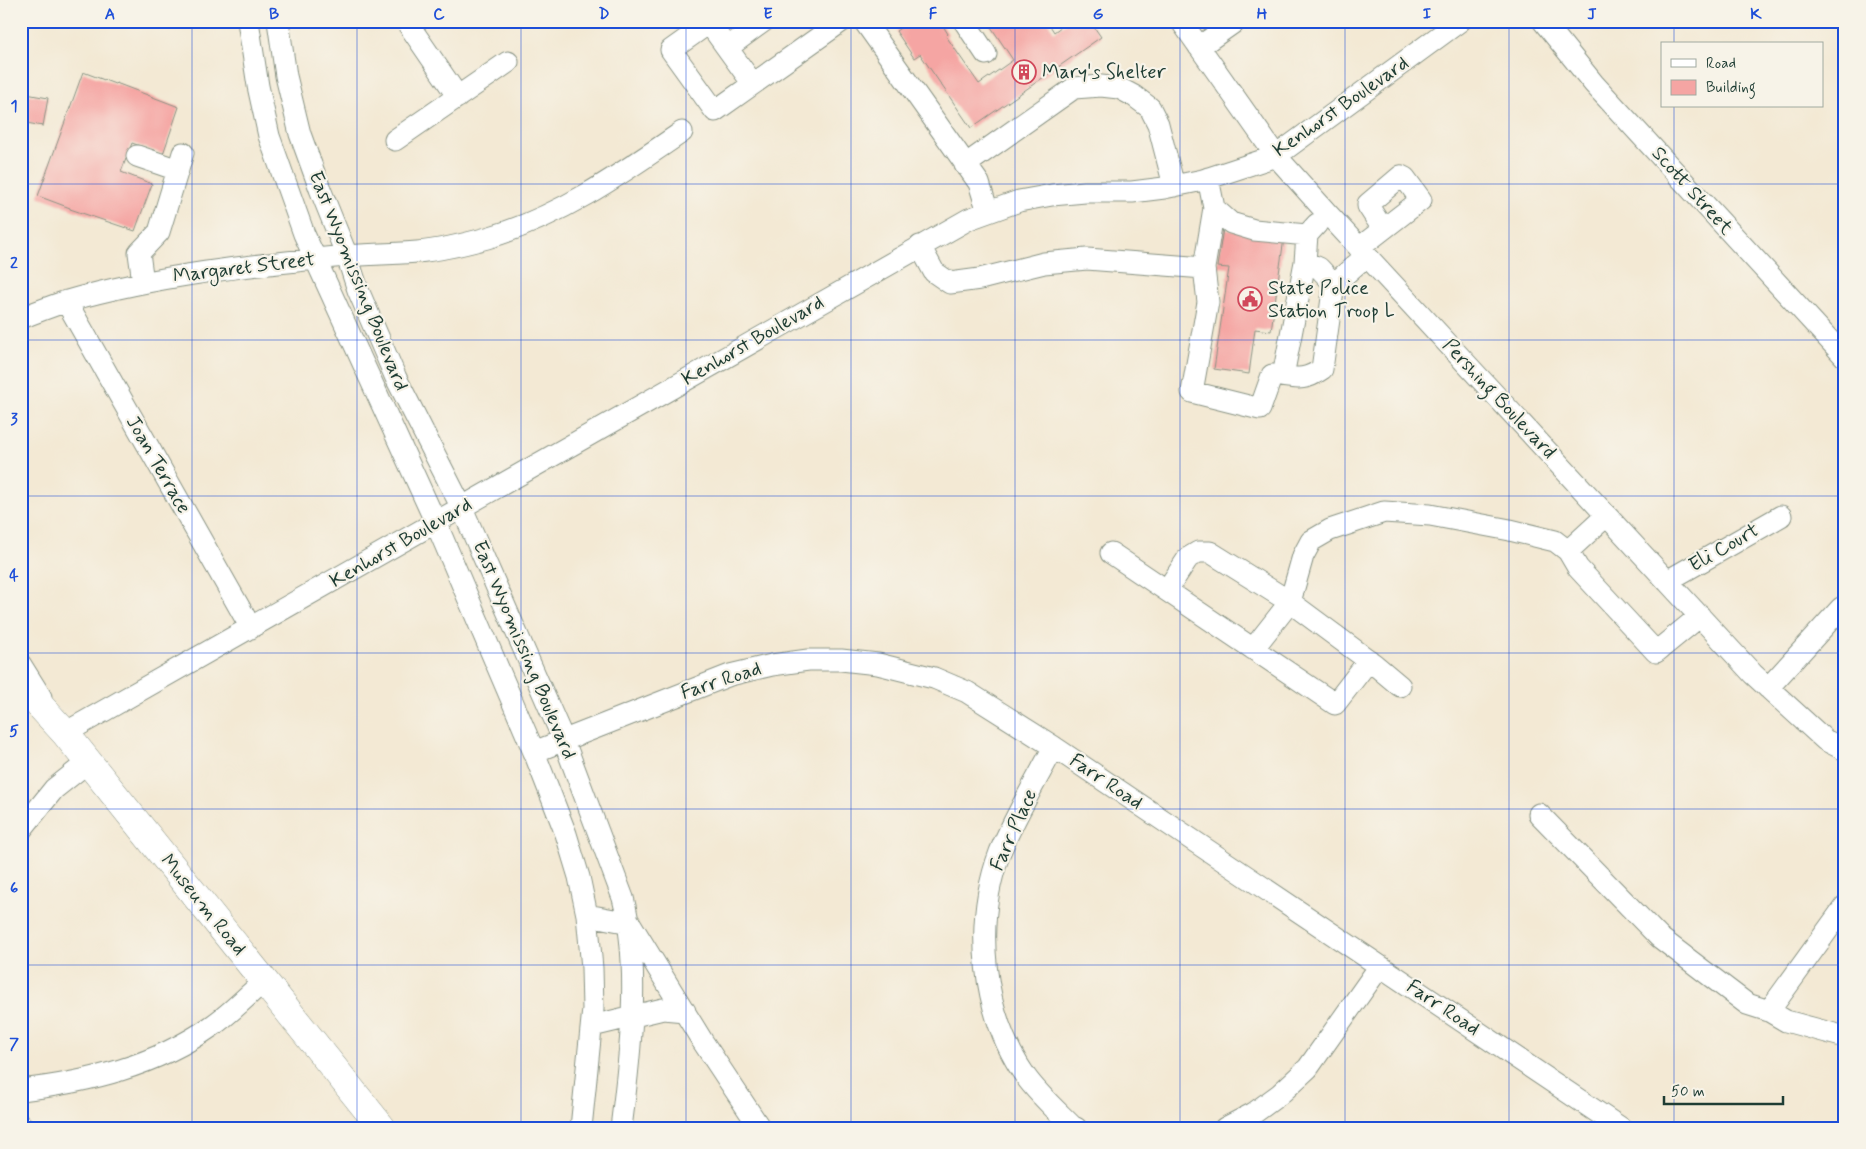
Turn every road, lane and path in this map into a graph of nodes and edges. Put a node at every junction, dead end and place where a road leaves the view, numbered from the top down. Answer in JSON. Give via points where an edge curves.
{"nodes":[{"id":1,"x":278,"y":21,"type":"edge"},
{"id":2,"x":406,"y":21,"type":"edge"},
{"id":3,"x":764,"y":21,"type":"edge"},
{"id":4,"x":842,"y":21,"type":"edge"},
{"id":5,"x":864,"y":21,"type":"edge"},
{"id":6,"x":964,"y":21,"type":"edge"},
{"id":7,"x":1181,"y":21,"type":"edge"},
{"id":8,"x":1236,"y":21,"type":"edge"},
{"id":9,"x":1460,"y":21,"type":"edge"},
{"id":10,"x":1543,"y":21,"type":"edge"},
{"id":11,"x":254,"y":22,"type":"edge"},
{"id":12,"x":1199,"y":47,"type":"junction"},
{"id":13,"x":727,"y":48,"type":"junction"},
{"id":14,"x":986,"y":54,"type":"dead end"},
{"id":15,"x":508,"y":62,"type":"dead end"},
{"id":16,"x":754,"y":84,"type":"junction"},
{"id":17,"x":458,"y":97,"type":"junction"},
{"id":18,"x":682,"y":132,"type":"dead end"},
{"id":19,"x":395,"y":140,"type":"dead end"},
{"id":20,"x":137,"y":156,"type":"dead end"},
{"id":21,"x":1276,"y":156,"type":"junction"},
{"id":22,"x":965,"y":165,"type":"junction"},
{"id":23,"x":1208,"y":178,"type":"junction"},
{"id":24,"x":1174,"y":186,"type":"junction"},
{"id":25,"x":1214,"y":208,"type":"junction"},
{"id":26,"x":988,"y":212,"type":"junction"},
{"id":27,"x":1327,"y":213,"type":"junction"},
{"id":28,"x":1383,"y":229,"type":"junction"},
{"id":29,"x":1307,"y":234,"type":"junction"},
{"id":30,"x":920,"y":246,"type":"junction"},
{"id":31,"x":1363,"y":252,"type":"junction"},
{"id":32,"x":347,"y":256,"type":"junction"},
{"id":33,"x":317,"y":259,"type":"junction"},
{"id":34,"x":1304,"y":262,"type":"junction"},
{"id":35,"x":1204,"y":268,"type":"junction"},
{"id":36,"x":143,"y":282,"type":"junction"},
{"id":37,"x":1334,"y":284,"type":"junction"},
{"id":38,"x":66,"y":301,"type":"junction"},
{"id":39,"x":21,"y":318,"type":"edge"},
{"id":40,"x":1842,"y":348,"type":"edge"},
{"id":41,"x":1283,"y":376,"type":"junction"},
{"id":42,"x":462,"y":508,"type":"junction"},
{"id":43,"x":1606,"y":516,"type":"junction"},
{"id":44,"x":1781,"y":516,"type":"dead end"},
{"id":45,"x":436,"y":523,"type":"junction"},
{"id":46,"x":1568,"y":551,"type":"junction"},
{"id":47,"x":1111,"y":552,"type":"dead end"},
{"id":48,"x":1667,"y":581,"type":"junction"},
{"id":49,"x":1167,"y":590,"type":"junction"},
{"id":50,"x":1290,"y":602,"type":"junction"},
{"id":51,"x":1840,"y":608,"type":"dead end"},
{"id":52,"x":1700,"y":616,"type":"junction"},
{"id":53,"x":251,"y":628,"type":"junction"},
{"id":54,"x":1253,"y":649,"type":"junction"},
{"id":55,"x":1369,"y":660,"type":"junction"},
{"id":56,"x":21,"y":665,"type":"edge"},
{"id":57,"x":21,"y":685,"type":"edge"},
{"id":58,"x":1400,"y":686,"type":"dead end"},
{"id":59,"x":1768,"y":688,"type":"junction"},
{"id":60,"x":65,"y":733,"type":"junction"},
{"id":61,"x":564,"y":741,"type":"junction"},
{"id":62,"x":1054,"y":747,"type":"junction"},
{"id":63,"x":1845,"y":750,"type":"edge"},
{"id":64,"x":534,"y":752,"type":"junction"},
{"id":65,"x":88,"y":762,"type":"junction"},
{"id":66,"x":1539,"y":814,"type":"dead end"},
{"id":67,"x":21,"y":830,"type":"edge"},
{"id":68,"x":1845,"y":906,"type":"edge"},
{"id":69,"x":587,"y":915,"type":"junction"},
{"id":70,"x":630,"y":923,"type":"junction"},
{"id":71,"x":1380,"y":966,"type":"junction"},
{"id":72,"x":264,"y":981,"type":"junction"},
{"id":73,"x":685,"y":1011,"type":"junction"},
{"id":74,"x":1769,"y":1012,"type":"junction"},
{"id":75,"x":630,"y":1018,"type":"junction"},
{"id":76,"x":592,"y":1026,"type":"junction"},
{"id":77,"x":1845,"y":1037,"type":"edge"},
{"id":78,"x":21,"y":1090,"type":"edge"},
{"id":79,"x":382,"y":1128,"type":"edge"},
{"id":80,"x":581,"y":1128,"type":"edge"},
{"id":81,"x":621,"y":1128,"type":"edge"},
{"id":82,"x":760,"y":1128,"type":"edge"},
{"id":83,"x":1076,"y":1128,"type":"edge"},
{"id":84,"x":1225,"y":1128,"type":"edge"},
{"id":85,"x":1621,"y":1128,"type":"edge"}],
"edges":[{"from":1,"to":32,"type":"street","name":"East Wyomissing Boulevard","via":[[286,76],[300,134]]},
{"from":2,"to":17,"type":"street"},
{"from":3,"to":13,"type":"street"},
{"from":4,"to":16,"type":"street"},
{"from":5,"to":22,"type":"street"},
{"from":6,"to":14,"type":"street"},
{"from":7,"to":12,"type":"street","name":"Pershing Boulevard"},
{"from":8,"to":12,"type":"street"},
{"from":9,"to":21,"type":"street","name":"Kenhorst Boulevard"},
{"from":10,"to":40,"type":"street","name":"Scott Street","via":[[1594,84]]},
{"from":11,"to":33,"type":"street","name":"East Wyomissing Boulevard","via":[[258,86],[269,136],[304,234]]},
{"from":12,"to":21,"type":"street","name":"Pershing Boulevard"},
{"from":13,"to":16,"type":"street"},
{"from":13,"to":16,"type":"street","via":[[709,23],[671,50],[715,111]]},
{"from":15,"to":17,"type":"street"},
{"from":17,"to":19,"type":"street"},
{"from":18,"to":32,"type":"street","name":"Margaret Street","via":[[578,200],[518,228],[419,252]]},
{"from":20,"to":36,"type":"street","via":[[181,162],[159,232],[139,253]]},
{"from":21,"to":23,"type":"street","name":"Kenhorst Boulevard"},
{"from":21,"to":27,"type":"street","name":"Pershing Boulevard"},
{"from":22,"to":24,"type":"street","via":[[1074,88],[1101,86],[1119,88],[1150,108],[1158,124]]},
{"from":22,"to":26,"type":"street","via":[[979,183]]},
{"from":23,"to":24,"type":"street","name":"Kenhorst Boulevard"},
{"from":23,"to":25,"type":"street"},
{"from":24,"to":26,"type":"street","name":"Kenhorst Boulevard","via":[[1132,192],[1052,195],[1019,201]]},
{"from":25,"to":29,"type":"street","via":[[1230,223],[1254,230]]},
{"from":25,"to":35,"type":"street"},
{"from":26,"to":30,"type":"street","name":"Kenhorst Boulevard"},
{"from":27,"to":29,"type":"street"},
{"from":27,"to":31,"type":"street","name":"Pershing Boulevard"},
{"from":28,"to":28,"type":"street","via":[[1368,206],[1400,176],[1421,200]]},
{"from":28,"to":31,"type":"street"},
{"from":29,"to":34,"type":"street"},
{"from":30,"to":35,"type":"street","via":[[934,272],[950,283],[1044,263],[1087,259]]},
{"from":30,"to":42,"type":"street","name":"Kenhorst Boulevard"},
{"from":31,"to":37,"type":"street"},
{"from":31,"to":43,"type":"street","name":"Pershing Boulevard"},
{"from":32,"to":33,"type":"street","name":"Margaret Street"},
{"from":32,"to":42,"type":"street","name":"East Wyomissing Boulevard","via":[[396,378]]},
{"from":33,"to":36,"type":"street","name":"Margaret Street","via":[[192,273]]},
{"from":33,"to":45,"type":"street","name":"East Wyomissing Boulevard"},
{"from":34,"to":37,"type":"street","via":[[1319,268]]},
{"from":34,"to":41,"type":"street"},
{"from":35,"to":41,"type":"street","via":[[1208,302],[1192,392],[1260,409],[1272,375]]},
{"from":36,"to":38,"type":"street","name":"Margaret Street"},
{"from":37,"to":41,"type":"street","via":[[1322,369],[1311,377]]},
{"from":38,"to":39,"type":"street","name":"Margaret Street"},
{"from":38,"to":53,"type":"street","name":"Joan Terrace"},
{"from":42,"to":45,"type":"street","name":"Kenhorst Boulevard"},
{"from":42,"to":61,"type":"street","name":"East Wyomissing Boulevard"},
{"from":43,"to":46,"type":"street"},
{"from":43,"to":48,"type":"street","name":"Pershing Boulevard"},
{"from":44,"to":48,"type":"street","name":"Eli Court"},
{"from":45,"to":53,"type":"street","name":"Kenhorst Boulevard"},
{"from":45,"to":64,"type":"street","name":"East Wyomissing Boulevard"},
{"from":46,"to":50,"type":"street","via":[[1555,541],[1510,530],[1430,515],[1384,512],[1330,530],[1311,542],[1303,556]]},
{"from":46,"to":52,"type":"street","via":[[1578,568],[1656,652]]},
{"from":47,"to":49,"type":"street"},
{"from":48,"to":52,"type":"street","name":"Pershing Boulevard"},
{"from":49,"to":50,"type":"street","via":[[1188,558],[1198,552],[1210,552]]},
{"from":49,"to":54,"type":"street"},
{"from":50,"to":54,"type":"street"},
{"from":50,"to":55,"type":"street"},
{"from":51,"to":59,"type":"street"},
{"from":52,"to":59,"type":"street","name":"Pershing Boulevard"},
{"from":53,"to":60,"type":"street","name":"Kenhorst Boulevard"},
{"from":54,"to":55,"type":"street","via":[[1335,704]]},
{"from":55,"to":58,"type":"street"},
{"from":56,"to":60,"type":"street"},
{"from":57,"to":60,"type":"main road","name":"Museum Road"},
{"from":59,"to":63,"type":"street","name":"Pershing Boulevard","via":[[1825,740]]},
{"from":60,"to":65,"type":"main road","name":"Museum Road"},
{"from":61,"to":62,"type":"street","name":"Farr Road","via":[[730,675],[808,660],[841,660],[878,664],[934,678],[967,692]]},
{"from":61,"to":64,"type":"street","name":"Farr Road"},
{"from":61,"to":70,"type":"street","name":"East Wyomissing Boulevard","via":[[612,866]]},
{"from":62,"to":71,"type":"street","name":"Farr Road"},
{"from":62,"to":83,"type":"street","name":"Farr Place","via":[[1000,853],[987,906],[985,957],[993,1005],[1012,1053],[1033,1086]]},
{"from":64,"to":69,"type":"street","name":"East Wyomissing Boulevard","via":[[566,834]]},
{"from":65,"to":67,"type":"street","via":[[54,790]]},
{"from":65,"to":72,"type":"main road","name":"Museum Road"},
{"from":66,"to":74,"type":"street","via":[[1659,937],[1747,1004]]},
{"from":68,"to":74,"type":"street"},
{"from":69,"to":70,"type":"street"},
{"from":69,"to":76,"type":"street","name":"East Wyomissing Boulevard","via":[[592,968]]},
{"from":70,"to":73,"type":"street"},
{"from":70,"to":75,"type":"street","name":"East Wyomissing Boulevard"},
{"from":71,"to":84,"type":"street","via":[[1308,1068],[1254,1113]]},
{"from":71,"to":85,"type":"street","name":"Farr Road"},
{"from":72,"to":78,"type":"street","via":[[213,1025],[162,1054],[118,1072]]},
{"from":72,"to":79,"type":"main road","name":"Museum Road"},
{"from":73,"to":75,"type":"street","via":[[663,1009]]},
{"from":73,"to":82,"type":"street"},
{"from":74,"to":77,"type":"street","via":[[1786,1021]]},
{"from":75,"to":76,"type":"street"},
{"from":75,"to":81,"type":"street","name":"East Wyomissing Boulevard"},
{"from":76,"to":80,"type":"street","name":"East Wyomissing Boulevard"}]}
